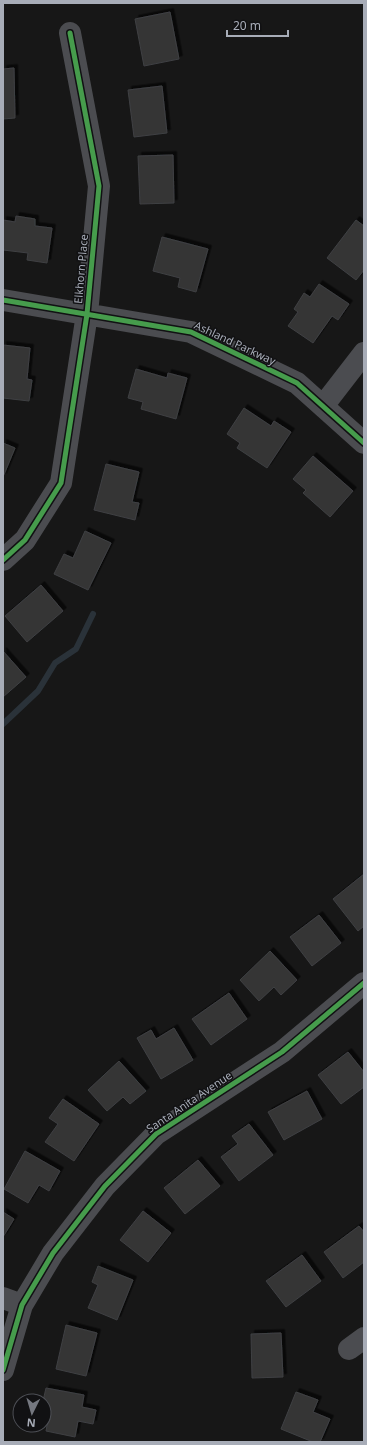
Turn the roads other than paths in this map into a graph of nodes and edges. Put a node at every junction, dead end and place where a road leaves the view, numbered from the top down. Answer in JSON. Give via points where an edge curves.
{"nodes":[{"id":1,"x":70,"y":33,"type":"dead end"},
{"id":2,"x":3,"y":300,"type":"edge"},
{"id":3,"x":87,"y":314,"type":"junction"},
{"id":4,"x":364,"y":353,"type":"edge"},
{"id":5,"x":323,"y":406,"type":"junction"},
{"id":6,"x":364,"y":443,"type":"edge"},
{"id":7,"x":3,"y":560,"type":"edge"},
{"id":8,"x":364,"y":983,"type":"edge"},
{"id":9,"x":13,"y":1301,"type":"edge"},
{"id":10,"x":3,"y":1370,"type":"edge"}],
"edges":[{"from":1,"to":3,"type":"street","name":"Elkhorn Place","via":[[99,186]]},
{"from":2,"to":3,"type":"street","name":"Ashland Parkway"},
{"from":3,"to":5,"type":"street","name":"Ashland Parkway","via":[[191,332],[297,383]]},
{"from":3,"to":7,"type":"street","name":"Elkhorn Place","via":[[61,483],[25,540]]},
{"from":4,"to":5,"type":"street"},
{"from":5,"to":6,"type":"street","name":"Ashland Parkway"},
{"from":8,"to":9,"type":"street","name":"Santa Anita Avenue","via":[[282,1052],[156,1134],[105,1186]]},
{"from":9,"to":10,"type":"street","name":"Santa Anita Avenue"}]}
